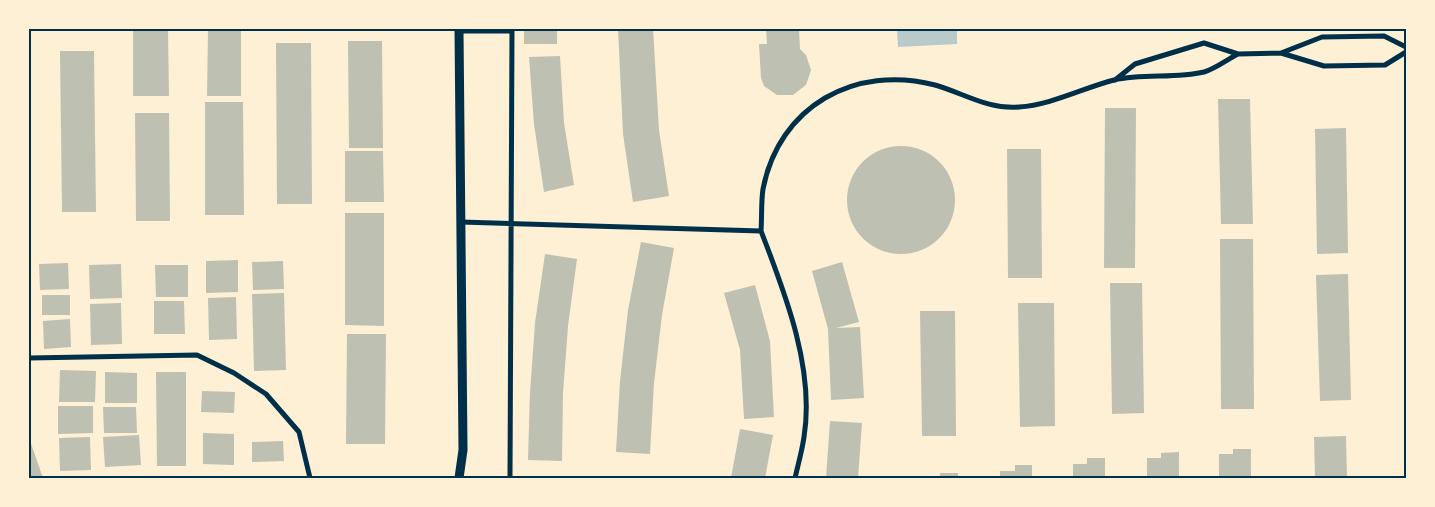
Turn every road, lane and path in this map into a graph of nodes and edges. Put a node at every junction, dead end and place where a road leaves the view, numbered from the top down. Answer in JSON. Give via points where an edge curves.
{"nodes":[{"id":1,"x":459,"y":30,"type":"edge"},
{"id":2,"x":512,"y":30,"type":"edge"},
{"id":3,"x":1406,"y":47,"type":"edge"},
{"id":4,"x":1406,"y":52,"type":"edge"},
{"id":5,"x":1281,"y":53,"type":"junction"},
{"id":6,"x":1238,"y":54,"type":"junction"},
{"id":7,"x":1115,"y":80,"type":"junction"},
{"id":8,"x":460,"y":222,"type":"junction"},
{"id":9,"x":513,"y":224,"type":"junction"},
{"id":10,"x":761,"y":231,"type":"junction"},
{"id":11,"x":29,"y":358,"type":"edge"},
{"id":12,"x":310,"y":478,"type":"edge"},
{"id":13,"x":459,"y":478,"type":"edge"},
{"id":14,"x":510,"y":478,"type":"edge"},
{"id":15,"x":795,"y":478,"type":"edge"}],
"edges":[{"from":1,"to":2,"type":"street"},
{"from":1,"to":8,"type":"street"},
{"from":2,"to":9,"type":"street"},
{"from":3,"to":5,"type":"street","via":[[1384,36],[1322,37]]},
{"from":4,"to":5,"type":"street","via":[[1385,65],[1324,66]]},
{"from":5,"to":6,"type":"street"},
{"from":6,"to":7,"type":"street","via":[[1205,72]]},
{"from":6,"to":7,"type":"street","via":[[1204,43],[1135,64]]},
{"from":7,"to":10,"type":"street","via":[[1019,108],[987,104],[934,85],[896,80],[864,82],[830,94],[799,116],[777,148],[763,189]]},
{"from":8,"to":9,"type":"street"},
{"from":8,"to":13,"type":"street","via":[[463,450]]},
{"from":9,"to":10,"type":"street"},
{"from":9,"to":14,"type":"street"},
{"from":10,"to":15,"type":"street","via":[[794,323],[805,383],[805,436]]},
{"from":11,"to":12,"type":"street","via":[[197,355],[234,373],[266,394],[299,432]]}]}
